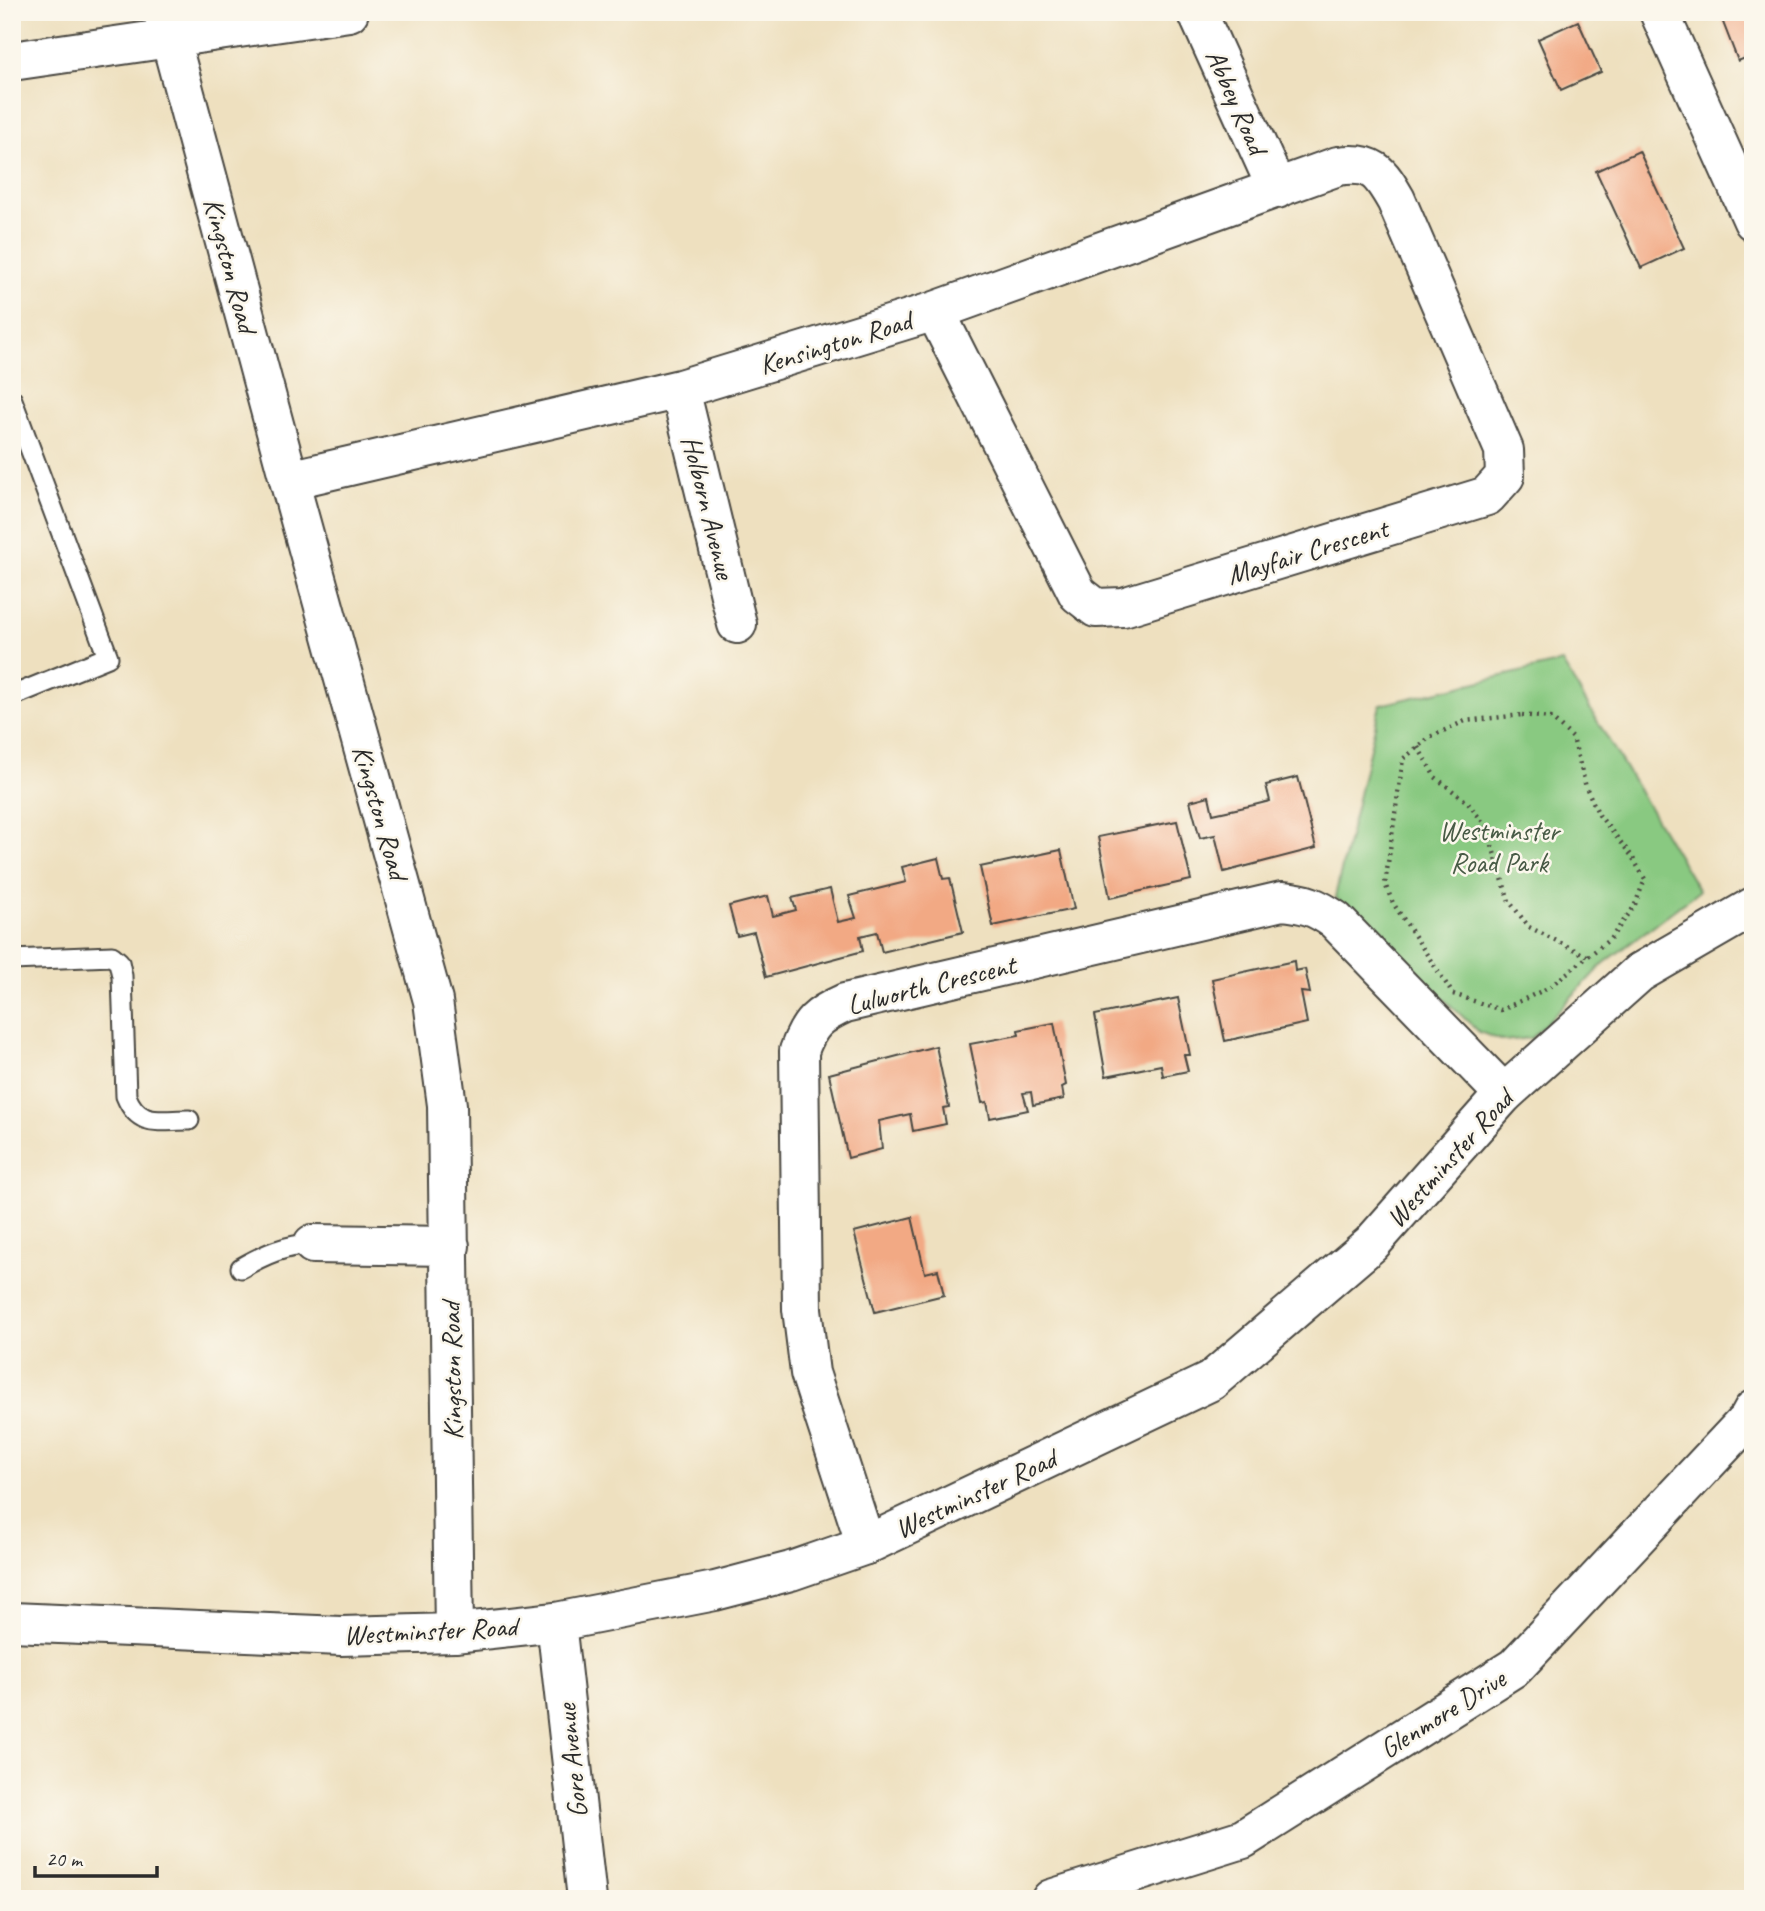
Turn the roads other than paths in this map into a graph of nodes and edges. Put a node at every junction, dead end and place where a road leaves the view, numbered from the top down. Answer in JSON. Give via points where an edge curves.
{"nodes":[{"id":1,"x":349,"y":12,"type":"edge"},
{"id":2,"x":1197,"y":12,"type":"edge"},
{"id":3,"x":1659,"y":12,"type":"edge"},
{"id":4,"x":166,"y":24,"type":"edge"},
{"id":5,"x":12,"y":61,"type":"edge"},
{"id":6,"x":1368,"y":166,"type":"joint"},
{"id":7,"x":1277,"y":189,"type":"junction"},
{"id":8,"x":1753,"y":221,"type":"edge"},
{"id":9,"x":935,"y":311,"type":"junction"},
{"id":10,"x":680,"y":389,"type":"junction"},
{"id":11,"x":12,"y":400,"type":"edge"},
{"id":12,"x":289,"y":480,"type":"junction"},
{"id":13,"x":737,"y":624,"type":"dead end"},
{"id":14,"x":12,"y":696,"type":"edge"},
{"id":15,"x":1753,"y":907,"type":"edge"},
{"id":16,"x":12,"y":960,"type":"edge"},
{"id":17,"x":1504,"y":1094,"type":"junction"},
{"id":18,"x":189,"y":1120,"type":"dead end"},
{"id":19,"x":313,"y":1244,"type":"joint"},
{"id":20,"x":450,"y":1246,"type":"junction"},
{"id":21,"x":241,"y":1268,"type":"dead end"},
{"id":22,"x":1753,"y":1410,"type":"edge"},
{"id":23,"x":866,"y":1545,"type":"junction"},
{"id":24,"x":12,"y":1622,"type":"edge"},
{"id":25,"x":556,"y":1622,"type":"junction"},
{"id":26,"x":454,"y":1633,"type":"junction"},
{"id":27,"x":587,"y":1899,"type":"edge"},
{"id":28,"x":1051,"y":1899,"type":"edge"}],
"edges":[{"from":1,"to":4,"type":"street"},
{"from":2,"to":7,"type":"street","name":"Abbey Road"},
{"from":3,"to":8,"type":"street"},
{"from":4,"to":5,"type":"street"},
{"from":4,"to":12,"type":"street","name":"Kingston Road"},
{"from":6,"to":7,"type":"street","name":"Kensington Road","via":[[1338,166]]},
{"from":6,"to":9,"type":"street","name":"Mayfair Crescent","via":[[1383,177],[1396,200],[1504,450],[1505,477],[1487,496],[1124,607],[1096,608],[1078,594]]},
{"from":7,"to":9,"type":"street","name":"Kensington Road"},
{"from":9,"to":10,"type":"street","name":"Kensington Road"},
{"from":10,"to":12,"type":"street","name":"Kensington Road"},
{"from":10,"to":13,"type":"street","name":"Holborn Avenue"},
{"from":11,"to":14,"type":"lane","via":[[108,657]]},
{"from":12,"to":20,"type":"street","name":"Kingston Road","via":[[433,1001],[447,1105]]},
{"from":15,"to":17,"type":"street","name":"Westminster Road","via":[[1639,973]]},
{"from":16,"to":18,"type":"lane","via":[[112,956],[119,962],[126,1096],[132,1111],[148,1121]]},
{"from":17,"to":23,"type":"street","name":"Westminster Road","via":[[1371,1244],[1211,1381]]},
{"from":17,"to":23,"type":"street","name":"Lulworth Crescent","via":[[1335,920],[1301,902],[1255,907],[845,1003],[822,1013],[806,1030],[799,1051],[802,1310],[810,1373]]},
{"from":19,"to":20,"type":"street"},
{"from":19,"to":21,"type":"lane","via":[[292,1245]]},
{"from":20,"to":26,"type":"street","name":"Kingston Road"},
{"from":22,"to":28,"type":"street","name":"Glenmore Drive","via":[[1515,1667],[1243,1839]]},
{"from":23,"to":25,"type":"street","name":"Westminster Road","via":[[715,1591]]},
{"from":24,"to":26,"type":"street","name":"Westminster Road","via":[[341,1636]]},
{"from":25,"to":26,"type":"street","name":"Westminster Road"},
{"from":25,"to":27,"type":"street","name":"Gore Avenue"}]}
